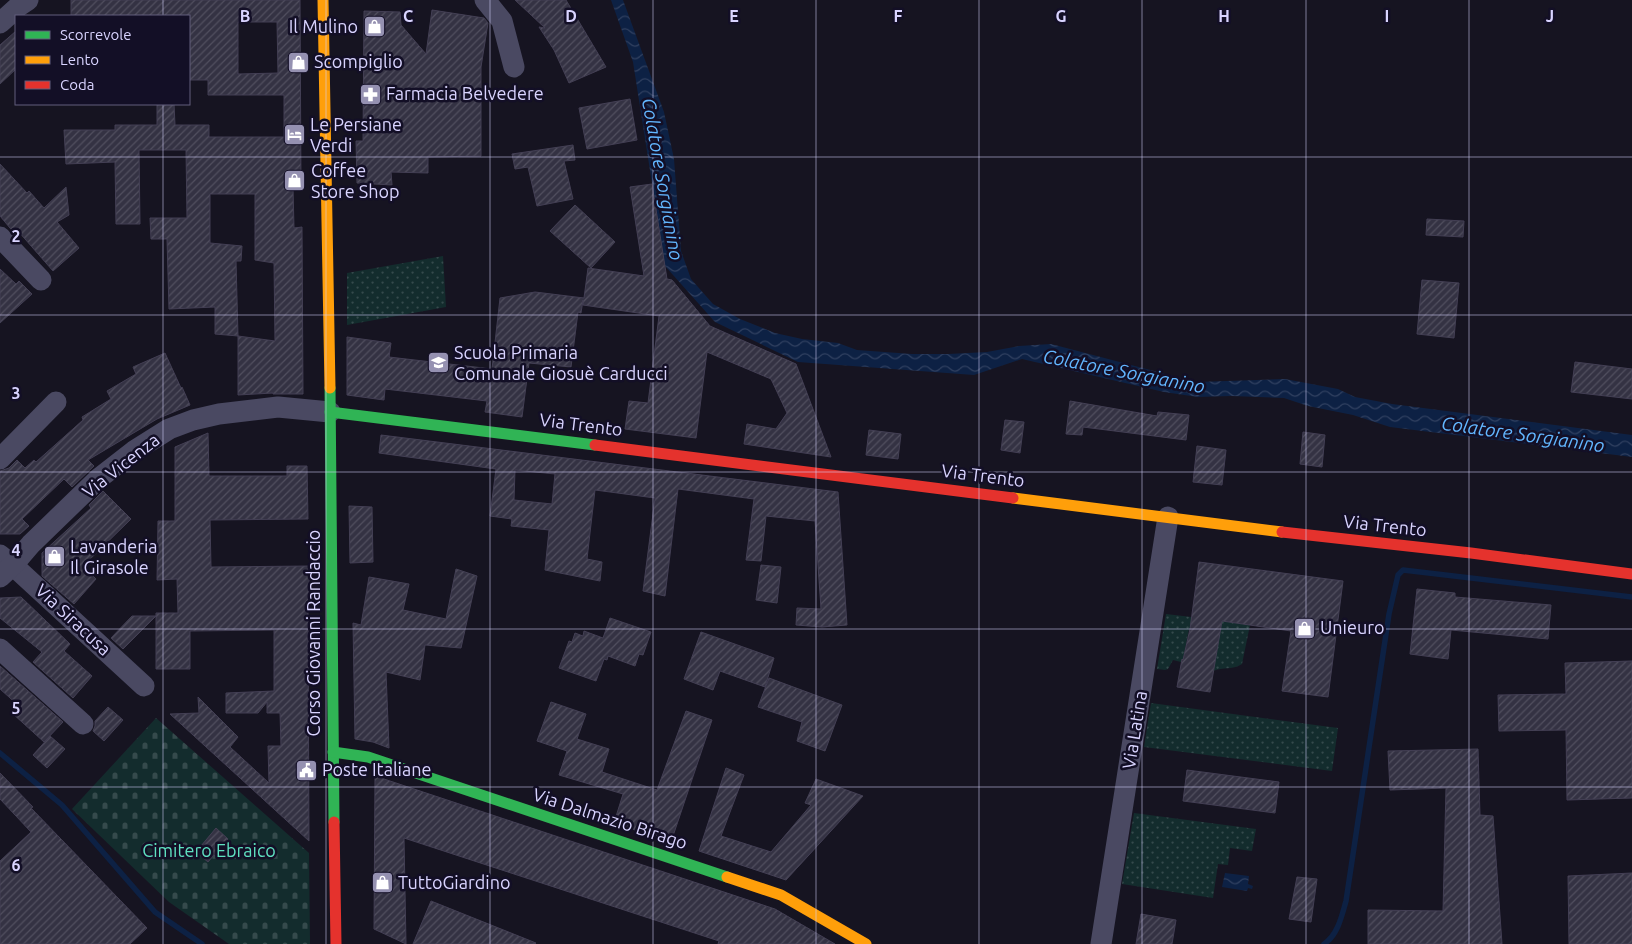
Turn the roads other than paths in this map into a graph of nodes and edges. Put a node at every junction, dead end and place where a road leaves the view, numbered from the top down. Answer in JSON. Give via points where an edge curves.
{"nodes":[{"id":1,"x":28,"y":0,"type":"edge"},
{"id":2,"x":323,"y":0,"type":"edge"},
{"id":3,"x":485,"y":0,"type":"edge"},
{"id":4,"x":0,"y":23,"type":"edge"},
{"id":5,"x":514,"y":67,"type":"dead end"},
{"id":6,"x":0,"y":237,"type":"edge"},
{"id":7,"x":41,"y":280,"type":"dead end"},
{"id":8,"x":56,"y":402,"type":"dead end"},
{"id":9,"x":330,"y":412,"type":"junction"},
{"id":10,"x":0,"y":459,"type":"edge"},
{"id":11,"x":1168,"y":517,"type":"junction"},
{"id":12,"x":4,"y":566,"type":"edge"},
{"id":13,"x":1632,"y":574,"type":"edge"},
{"id":14,"x":0,"y":649,"type":"edge"},
{"id":15,"x":144,"y":686,"type":"dead end"},
{"id":16,"x":83,"y":724,"type":"dead end"},
{"id":17,"x":333,"y":752,"type":"junction"},
{"id":18,"x":336,"y":944,"type":"edge"},
{"id":19,"x":866,"y":944,"type":"edge"},
{"id":20,"x":1101,"y":944,"type":"edge"}],
"edges":[{"from":1,"to":4,"type":"street"},
{"from":2,"to":9,"type":"street","name":"Corso Giovanni Randaccio"},
{"from":3,"to":5,"type":"street","via":[[502,21]]},
{"from":6,"to":7,"type":"street"},
{"from":8,"to":10,"type":"street"},
{"from":9,"to":11,"type":"street","name":"Via Trento"},
{"from":9,"to":12,"type":"street","name":"Via Vicenza","via":[[278,407],[219,414],[169,428],[98,479]]},
{"from":9,"to":17,"type":"street","name":"Corso Giovanni Randaccio"},
{"from":11,"to":13,"type":"street","name":"Via Trento"},
{"from":11,"to":20,"type":"street","name":"Via Latina"},
{"from":12,"to":15,"type":"street","name":"Via Siracusa"},
{"from":14,"to":16,"type":"street"},
{"from":17,"to":18,"type":"street","name":"Corso Giovanni Randaccio"},
{"from":17,"to":19,"type":"street","name":"Via Dalmazio Birago","via":[[368,757],[781,895]]}]}
